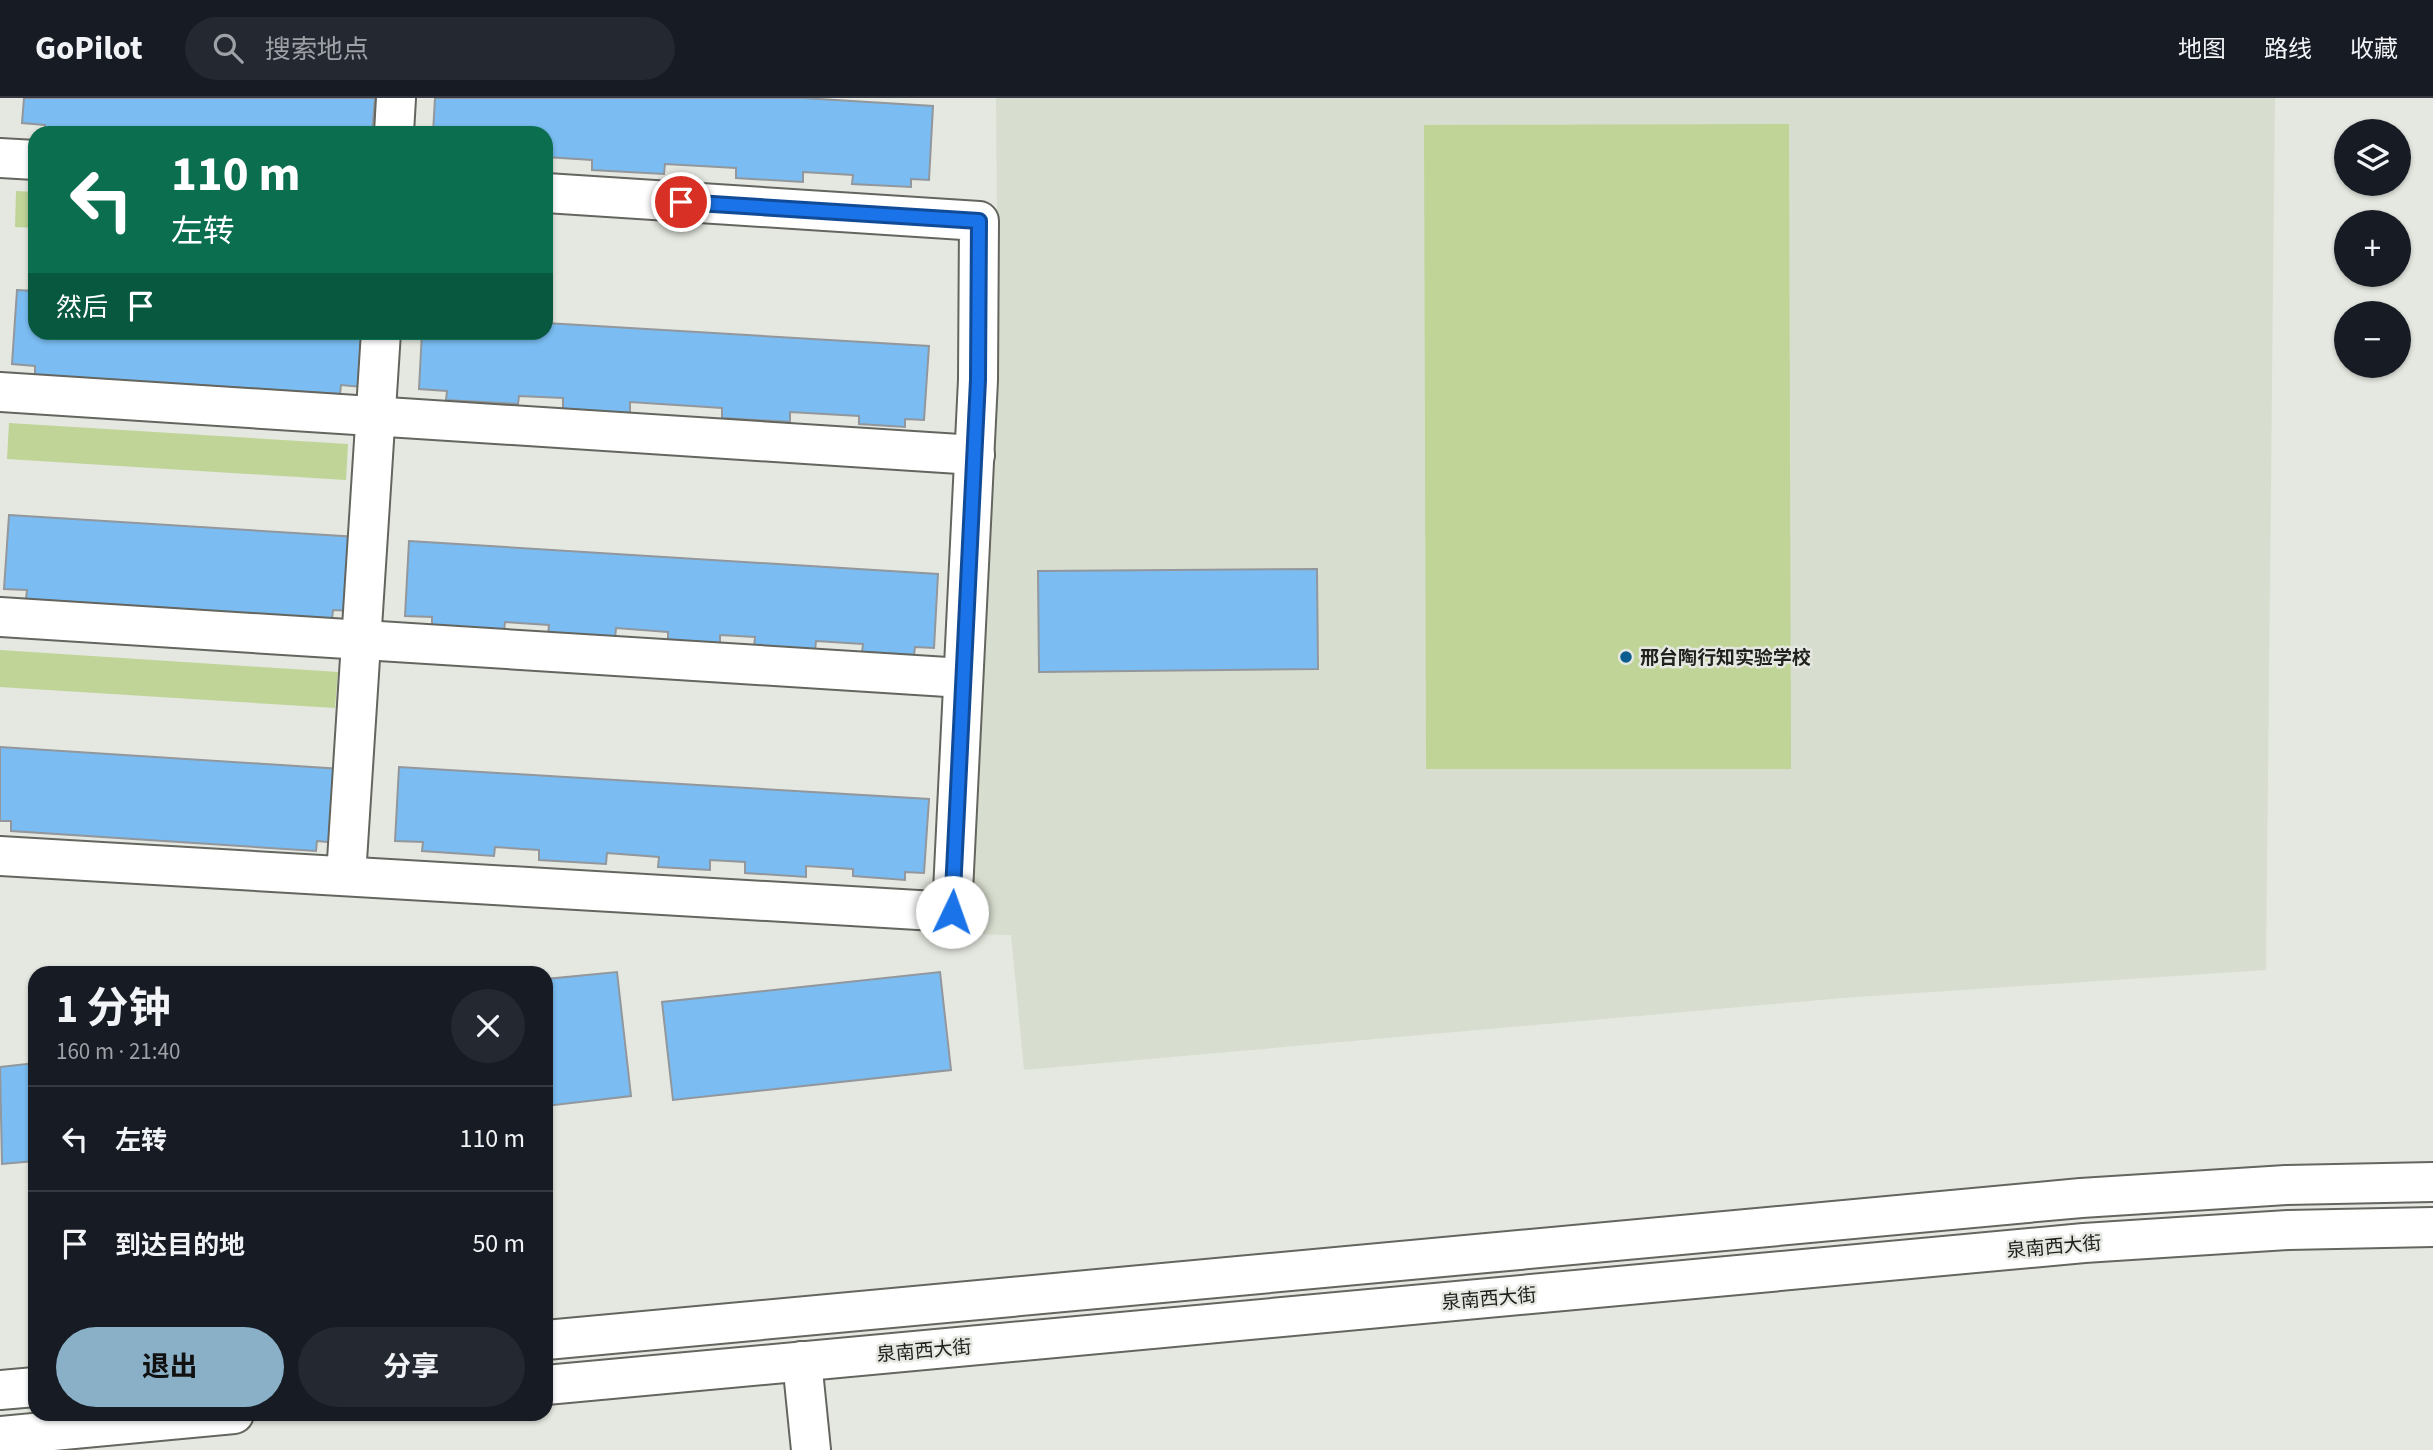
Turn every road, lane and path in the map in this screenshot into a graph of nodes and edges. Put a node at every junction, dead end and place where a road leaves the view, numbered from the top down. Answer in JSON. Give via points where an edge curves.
{"nodes":[{"id":1,"x":396,"y":98,"type":"edge"},
{"id":2,"x":394,"y":126,"type":"edge"},
{"id":3,"x":0,"y":158,"type":"edge"},
{"id":4,"x":28,"y":160,"type":"edge"},
{"id":5,"x":553,"y":193,"type":"edge"},
{"id":6,"x":381,"y":340,"type":"edge"},
{"id":7,"x":0,"y":392,"type":"edge"},
{"id":8,"x":376,"y":416,"type":"junction"},
{"id":9,"x":975,"y":455,"type":"junction"},
{"id":10,"x":0,"y":617,"type":"edge"},
{"id":11,"x":361,"y":640,"type":"junction"},
{"id":12,"x":963,"y":678,"type":"junction"},
{"id":13,"x":0,"y":856,"type":"edge"},
{"id":14,"x":346,"y":876,"type":"junction"},
{"id":15,"x":2433,"y":1182,"type":"edge"},
{"id":16,"x":2433,"y":1227,"type":"edge"},
{"id":17,"x":553,"y":1339,"type":"edge"},
{"id":18,"x":802,"y":1362,"type":"junction"},
{"id":19,"x":553,"y":1384,"type":"edge"},
{"id":20,"x":28,"y":1388,"type":"edge"},
{"id":21,"x":0,"y":1390,"type":"edge"},
{"id":22,"x":160,"y":1421,"type":"edge"},
{"id":23,"x":0,"y":1436,"type":"edge"},
{"id":24,"x":811,"y":1450,"type":"edge"}],
"edges":[{"from":1,"to":2,"type":"main road"},
{"from":3,"to":4,"type":"main road"},
{"from":5,"to":9,"type":"main road","via":[[979,221]]},
{"from":6,"to":8,"type":"main road"},
{"from":7,"to":8,"type":"main road"},
{"from":8,"to":9,"type":"main road"},
{"from":8,"to":11,"type":"main road"},
{"from":9,"to":12,"type":"main road"},
{"from":10,"to":11,"type":"main road"},
{"from":11,"to":12,"type":"main road"},
{"from":11,"to":14,"type":"main road"},
{"from":12,"to":14,"type":"main road","via":[[952,912]]},
{"from":13,"to":14,"type":"main road"},
{"from":15,"to":17,"type":"main road","via":[[2286,1185],[2081,1198]]},
{"from":16,"to":18,"type":"main road","name":"泉南西大街","via":[[2288,1230],[2084,1243]]},
{"from":18,"to":19,"type":"main road","name":"泉南西大街"},
{"from":18,"to":24,"type":"main road"},
{"from":20,"to":21,"type":"main road"},
{"from":22,"to":23,"type":"main road"}]}
